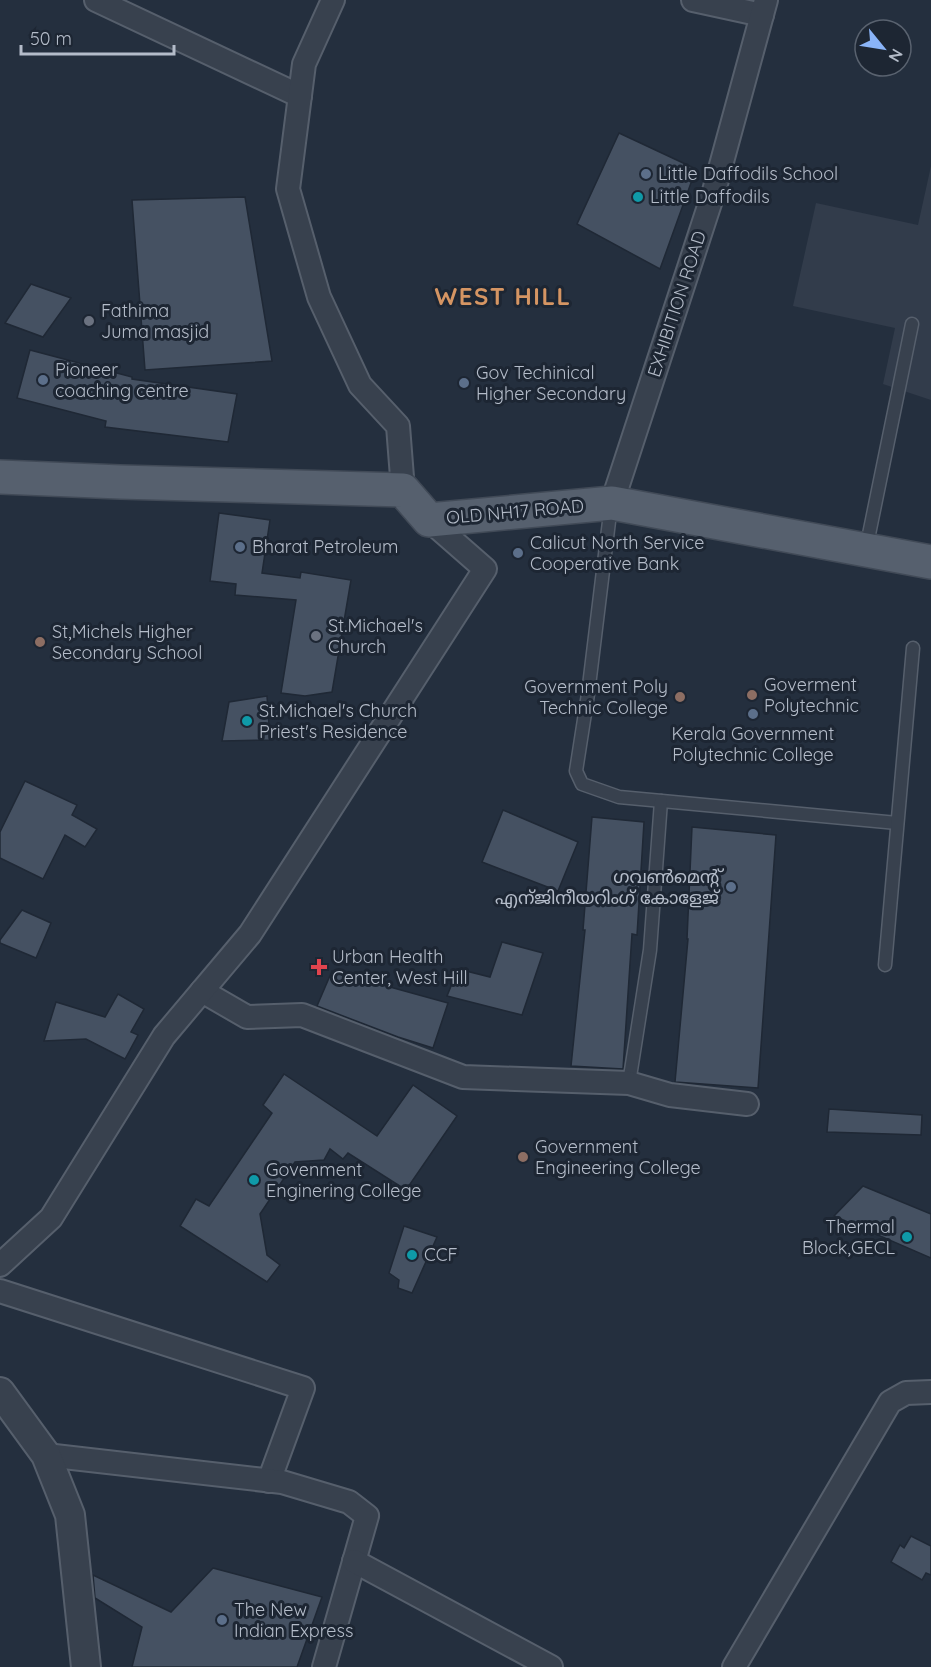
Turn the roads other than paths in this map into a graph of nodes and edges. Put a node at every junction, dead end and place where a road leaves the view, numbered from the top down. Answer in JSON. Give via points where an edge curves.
{"nodes":[{"id":1,"x":96,"y":0,"type":"edge"},
{"id":2,"x":333,"y":0,"type":"edge"},
{"id":3,"x":693,"y":0,"type":"edge"},
{"id":4,"x":764,"y":8,"type":"edge"},
{"id":5,"x":300,"y":96,"type":"junction"},
{"id":6,"x":912,"y":324,"type":"dead end"},
{"id":7,"x":0,"y":477,"type":"edge"},
{"id":8,"x":403,"y":490,"type":"junction"},
{"id":9,"x":612,"y":503,"type":"junction"},
{"id":10,"x":429,"y":520,"type":"junction"},
{"id":11,"x":865,"y":550,"type":"junction"},
{"id":12,"x":931,"y":562,"type":"edge"},
{"id":13,"x":913,"y":648,"type":"dead end"},
{"id":14,"x":662,"y":801,"type":"junction"},
{"id":15,"x":897,"y":823,"type":"junction"},
{"id":16,"x":885,"y":965,"type":"dead end"},
{"id":17,"x":202,"y":991,"type":"junction"},
{"id":18,"x":629,"y":1083,"type":"junction"},
{"id":19,"x":747,"y":1104,"type":"dead end"},
{"id":20,"x":0,"y":1265,"type":"edge"},
{"id":21,"x":0,"y":1291,"type":"edge"},
{"id":22,"x":0,"y":1392,"type":"edge"},
{"id":23,"x":931,"y":1392,"type":"edge"},
{"id":24,"x":46,"y":1455,"type":"junction"},
{"id":25,"x":269,"y":1481,"type":"junction"},
{"id":26,"x":354,"y":1561,"type":"junction"},
{"id":27,"x":86,"y":1667,"type":"edge"},
{"id":28,"x":324,"y":1667,"type":"edge"},
{"id":29,"x":550,"y":1667,"type":"edge"},
{"id":30,"x":734,"y":1667,"type":"edge"}],
"edges":[{"from":1,"to":5,"type":"street"},
{"from":2,"to":5,"type":"street","via":[[304,64]]},
{"from":3,"to":4,"type":"street"},
{"from":4,"to":9,"type":"street","name":"EXHIBITION ROAD","via":[[714,191]]},
{"from":5,"to":8,"type":"street","via":[[288,189],[319,297],[360,386],[398,426]]},
{"from":6,"to":11,"type":"lane"},
{"from":7,"to":8,"type":"main road"},
{"from":8,"to":10,"type":"main road","name":"OLD NH17 ROAD"},
{"from":9,"to":10,"type":"main road","name":"OLD NH17 ROAD"},
{"from":9,"to":11,"type":"main road","name":"OLD NH17 ROAD"},
{"from":9,"to":14,"type":"lane","via":[[576,771],[582,784],[619,797]]},
{"from":10,"to":17,"type":"street","via":[[485,570],[250,934]]},
{"from":11,"to":12,"type":"main road","name":"OLD NH17 ROAD"},
{"from":13,"to":15,"type":"lane"},
{"from":14,"to":15,"type":"lane"},
{"from":14,"to":18,"type":"lane","via":[[650,950]]},
{"from":15,"to":16,"type":"lane"},
{"from":17,"to":18,"type":"street","via":[[248,1017],[302,1015],[463,1077]]},
{"from":17,"to":20,"type":"street","via":[[164,1036],[51,1218]]},
{"from":18,"to":19,"type":"street","via":[[670,1095]]},
{"from":21,"to":25,"type":"street","via":[[303,1388]]},
{"from":22,"to":24,"type":"street"},
{"from":23,"to":30,"type":"street","via":[[906,1393],[891,1402]]},
{"from":24,"to":25,"type":"street"},
{"from":24,"to":27,"type":"street","via":[[70,1515]]},
{"from":25,"to":26,"type":"street","via":[[349,1502],[367,1516]]},
{"from":26,"to":28,"type":"street"},
{"from":26,"to":29,"type":"street"}]}
